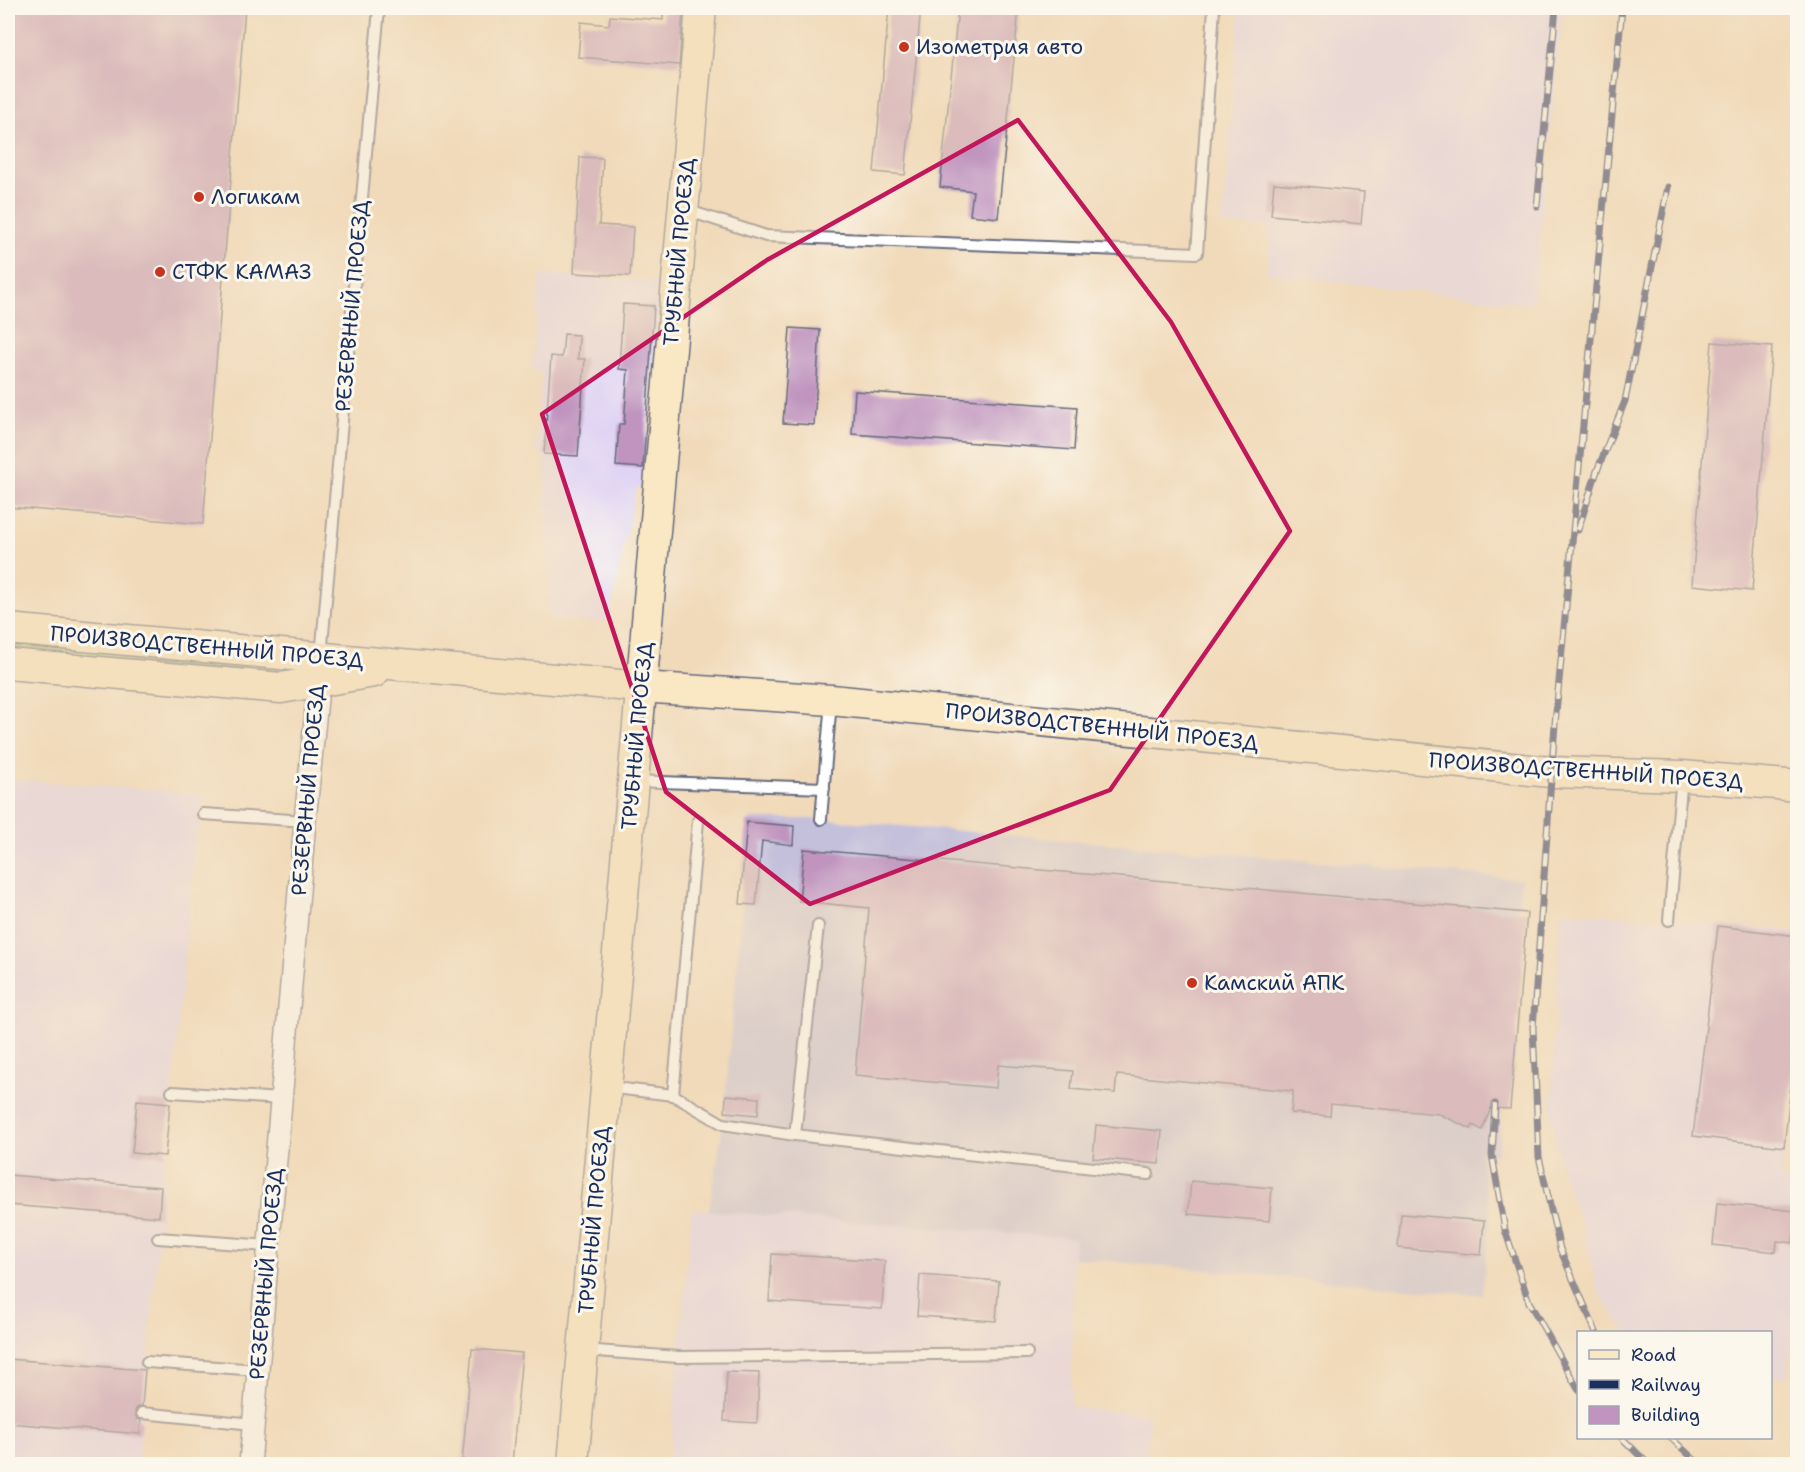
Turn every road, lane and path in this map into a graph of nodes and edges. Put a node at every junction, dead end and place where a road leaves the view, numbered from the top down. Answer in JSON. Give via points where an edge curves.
{"nodes":[{"id":1,"x":379,"y":8,"type":"edge"},
{"id":2,"x":701,"y":8,"type":"edge"},
{"id":3,"x":1215,"y":8,"type":"edge"},
{"id":4,"x":683,"y":209,"type":"junction"},
{"id":5,"x":8,"y":629,"type":"edge"},
{"id":6,"x":8,"y":664,"type":"edge"},
{"id":7,"x":320,"y":669,"type":"junction"},
{"id":8,"x":641,"y":687,"type":"junction"},
{"id":9,"x":831,"y":700,"type":"junction"},
{"id":10,"x":1682,"y":776,"type":"junction"},
{"id":11,"x":633,"y":781,"type":"junction"},
{"id":12,"x":1797,"y":786,"type":"edge"},
{"id":13,"x":824,"y":788,"type":"junction"},
{"id":14,"x":203,"y":814,"type":"dead end"},
{"id":15,"x":821,"y":819,"type":"dead end"},
{"id":16,"x":698,"y":820,"type":"dead end"},
{"id":17,"x":305,"y":821,"type":"junction"},
{"id":18,"x":1669,"y":920,"type":"dead end"},
{"id":19,"x":818,"y":926,"type":"dead end"},
{"id":20,"x":606,"y":1087,"type":"junction"},
{"id":21,"x":172,"y":1092,"type":"dead end"},
{"id":22,"x":673,"y":1095,"type":"junction"},
{"id":23,"x":281,"y":1099,"type":"junction"},
{"id":24,"x":795,"y":1135,"type":"junction"},
{"id":25,"x":1148,"y":1174,"type":"dead end"},
{"id":26,"x":158,"y":1238,"type":"dead end"},
{"id":27,"x":268,"y":1246,"type":"junction"},
{"id":28,"x":583,"y":1350,"type":"junction"},
{"id":29,"x":1027,"y":1353,"type":"dead end"},
{"id":30,"x":147,"y":1362,"type":"dead end"},
{"id":31,"x":258,"y":1370,"type":"junction"},
{"id":32,"x":142,"y":1413,"type":"dead end"},
{"id":33,"x":253,"y":1424,"type":"junction"},
{"id":34,"x":250,"y":1464,"type":"edge"},
{"id":35,"x":573,"y":1464,"type":"edge"}],
"edges":[{"from":1,"to":7,"type":"lane","name":"РЕЗЕРВНЫЙ ПРОЕЗД"},
{"from":2,"to":4,"type":"street","name":"ТРУБНЫЙ ПРОЕЗД"},
{"from":3,"to":4,"type":"lane","via":[[1197,254],[766,236]]},
{"from":4,"to":8,"type":"street","name":"ТРУБНЫЙ ПРОЕЗД"},
{"from":5,"to":7,"type":"street","name":"ПРОИЗВОДСТВЕННЫЙ ПРОЕЗД"},
{"from":6,"to":7,"type":"street","name":"ПРОИЗВОДСТВЕННЫЙ ПРОЕЗД","via":[[282,688]]},
{"from":7,"to":8,"type":"street","name":"ПРОИЗВОДСТВЕННЫЙ ПРОЕЗД","via":[[406,666]]},
{"from":7,"to":17,"type":"street","name":"РЕЗЕРВНЫЙ ПРОЕЗД"},
{"from":8,"to":9,"type":"street","name":"ПРОИЗВОДСТВЕННЫЙ ПРОЕЗД"},
{"from":8,"to":11,"type":"street","name":"ТРУБНЫЙ ПРОЕЗД"},
{"from":9,"to":10,"type":"street","name":"ПРОИЗВОДСТВЕННЫЙ ПРОЕЗД","via":[[1539,771]]},
{"from":9,"to":13,"type":"lane"},
{"from":10,"to":12,"type":"street","name":"ПРОИЗВОДСТВЕННЫЙ ПРОЕЗД"},
{"from":10,"to":18,"type":"lane"},
{"from":11,"to":13,"type":"lane"},
{"from":11,"to":20,"type":"street","name":"ТРУБНЫЙ ПРОЕЗД"},
{"from":13,"to":15,"type":"lane"},
{"from":14,"to":17,"type":"lane"},
{"from":16,"to":22,"type":"lane"},
{"from":17,"to":23,"type":"street","name":"РЕЗЕРВНЫЙ ПРОЕЗД"},
{"from":19,"to":24,"type":"lane"},
{"from":20,"to":22,"type":"lane"},
{"from":20,"to":28,"type":"street","name":"ТРУБНЫЙ ПРОЕЗД"},
{"from":21,"to":23,"type":"lane"},
{"from":22,"to":24,"type":"lane","via":[[723,1124]]},
{"from":23,"to":27,"type":"street","name":"РЕЗЕРВНЫЙ ПРОЕЗД"},
{"from":24,"to":25,"type":"lane"},
{"from":26,"to":27,"type":"lane"},
{"from":27,"to":31,"type":"street","name":"РЕЗЕРВНЫЙ ПРОЕЗД"},
{"from":28,"to":29,"type":"lane","via":[[678,1357]]},
{"from":28,"to":35,"type":"street","name":"ТРУБНЫЙ ПРОЕЗД"},
{"from":30,"to":31,"type":"lane"},
{"from":31,"to":33,"type":"street","name":"РЕЗЕРВНЫЙ ПРОЕЗД"},
{"from":32,"to":33,"type":"lane"},
{"from":33,"to":34,"type":"street","name":"РЕЗЕРВНЫЙ ПРОЕЗД"}]}
